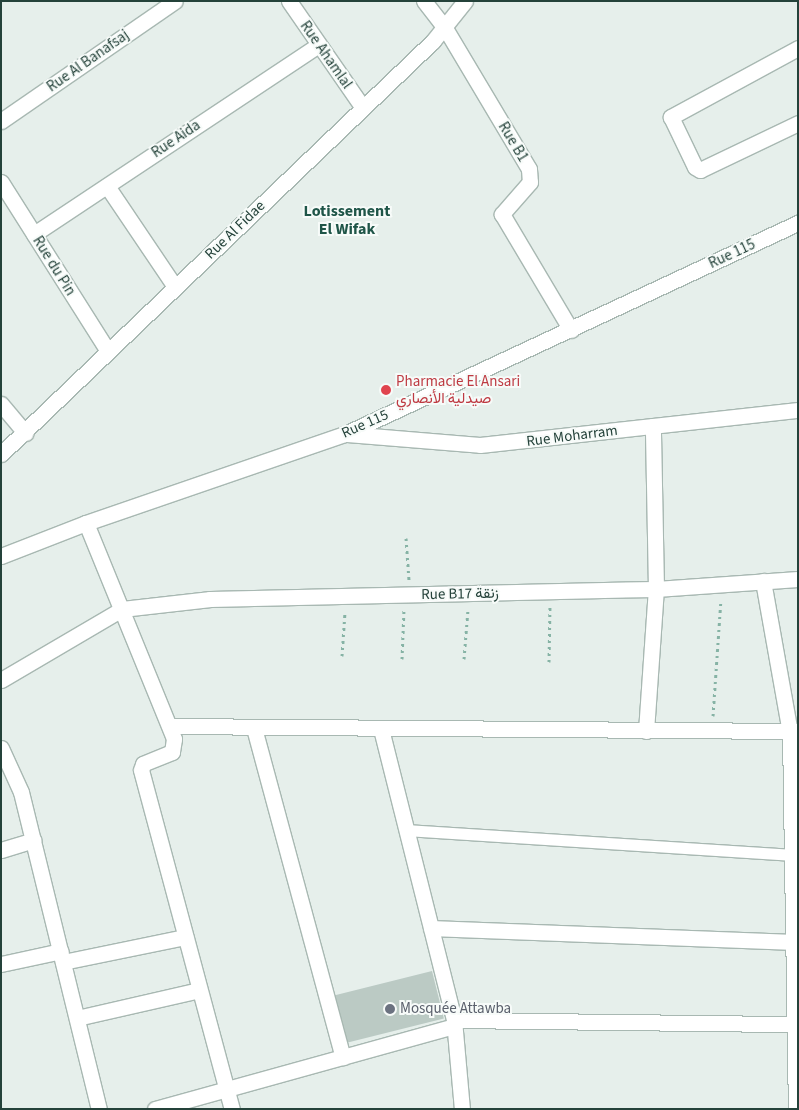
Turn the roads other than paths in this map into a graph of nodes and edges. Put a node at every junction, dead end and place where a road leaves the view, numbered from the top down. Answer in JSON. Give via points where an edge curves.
{"nodes":[{"id":1,"x":175,"y":1,"type":"edge"},
{"id":2,"x":288,"y":1,"type":"edge"},
{"id":3,"x":424,"y":1,"type":"edge"},
{"id":4,"x":465,"y":1,"type":"edge"},
{"id":5,"x":445,"y":28,"type":"junction"},
{"id":6,"x":318,"y":45,"type":"junction"},
{"id":7,"x":798,"y":48,"type":"edge"},
{"id":8,"x":363,"y":108,"type":"junction"},
{"id":9,"x":1,"y":121,"type":"edge"},
{"id":10,"x":798,"y":123,"type":"edge"},
{"id":11,"x":1,"y":182,"type":"edge"},
{"id":12,"x":107,"y":186,"type":"junction"},
{"id":13,"x":798,"y":223,"type":"edge"},
{"id":14,"x":34,"y":234,"type":"junction"},
{"id":15,"x":175,"y":287,"type":"junction"},
{"id":16,"x":571,"y":330,"type":"junction"},
{"id":17,"x":108,"y":351,"type":"junction"},
{"id":18,"x":1,"y":404,"type":"edge"},
{"id":19,"x":798,"y":410,"type":"edge"},
{"id":20,"x":653,"y":426,"type":"junction"},
{"id":21,"x":25,"y":433,"type":"junction"},
{"id":22,"x":345,"y":434,"type":"junction"},
{"id":23,"x":1,"y":454,"type":"edge"},
{"id":24,"x":86,"y":523,"type":"junction"},
{"id":25,"x":1,"y":556,"type":"edge"},
{"id":26,"x":798,"y":579,"type":"edge"},
{"id":27,"x":763,"y":581,"type":"junction"},
{"id":28,"x":656,"y":589,"type":"junction"},
{"id":29,"x":122,"y":609,"type":"junction"},
{"id":30,"x":1,"y":680,"type":"edge"},
{"id":31,"x":170,"y":726,"type":"junction"},
{"id":32,"x":254,"y":728,"type":"junction"},
{"id":33,"x":382,"y":729,"type":"junction"},
{"id":34,"x":646,"y":731,"type":"junction"},
{"id":35,"x":794,"y":731,"type":"edge"},
{"id":36,"x":1,"y":748,"type":"edge"},
{"id":37,"x":407,"y":830,"type":"junction"},
{"id":38,"x":795,"y":834,"type":"edge"},
{"id":39,"x":33,"y":840,"type":"junction"},
{"id":40,"x":1,"y":850,"type":"edge"},
{"id":41,"x":792,"y":855,"type":"junction"},
{"id":42,"x":431,"y":928,"type":"junction"},
{"id":43,"x":185,"y":937,"type":"junction"},
{"id":44,"x":794,"y":942,"type":"junction"},
{"id":45,"x":62,"y":956,"type":"junction"},
{"id":46,"x":1,"y":964,"type":"edge"},
{"id":47,"x":199,"y":990,"type":"junction"},
{"id":48,"x":77,"y":1018,"type":"junction"},
{"id":49,"x":454,"y":1023,"type":"junction"},
{"id":50,"x":795,"y":1024,"type":"junction"},
{"id":51,"x":343,"y":1057,"type":"junction"},
{"id":52,"x":227,"y":1090,"type":"junction"},
{"id":53,"x":797,"y":1108,"type":"edge"},
{"id":54,"x":99,"y":1109,"type":"edge"},
{"id":55,"x":155,"y":1109,"type":"edge"},
{"id":56,"x":232,"y":1109,"type":"edge"},
{"id":57,"x":462,"y":1109,"type":"edge"}],
"edges":[{"from":1,"to":9,"type":"street","name":"Rue Al Banafsaj"},
{"from":2,"to":6,"type":"street","name":"Rue Ahamlal"},
{"from":3,"to":5,"type":"street"},
{"from":4,"to":5,"type":"street","name":"Rue Al Fidae"},
{"from":5,"to":8,"type":"street","name":"Rue Al Fidae"},
{"from":5,"to":16,"type":"street","name":"Rue B1","via":[[529,169],[530,182],[502,214]]},
{"from":6,"to":8,"type":"street","name":"Rue Ahamlal"},
{"from":6,"to":12,"type":"street","name":"Rue Aida"},
{"from":7,"to":10,"type":"street","via":[[678,110],[671,117],[695,167],[700,170]]},
{"from":8,"to":15,"type":"street","name":"Rue Al Fidae"},
{"from":11,"to":14,"type":"street","name":"Rue du Pin"},
{"from":12,"to":14,"type":"street","name":"Rue Aida"},
{"from":12,"to":15,"type":"street"},
{"from":13,"to":16,"type":"street","name":"Rue 115"},
{"from":14,"to":17,"type":"street","name":"Rue du Pin"},
{"from":15,"to":17,"type":"street","name":"Rue Al Fidae"},
{"from":16,"to":22,"type":"street","name":"Rue 115"},
{"from":17,"to":21,"type":"street","name":"Rue Al Fidae"},
{"from":18,"to":21,"type":"street"},
{"from":19,"to":20,"type":"street","name":"Rue Moharram"},
{"from":20,"to":22,"type":"street","name":"Rue Moharram","via":[[480,445]]},
{"from":20,"to":28,"type":"street"},
{"from":21,"to":23,"type":"street","name":"Rue Al Fidae"},
{"from":22,"to":24,"type":"street","name":"Rue 115"},
{"from":24,"to":25,"type":"street","name":"Rue 115"},
{"from":24,"to":29,"type":"street"},
{"from":26,"to":27,"type":"street","name":"Rue B17 زنقة"},
{"from":27,"to":28,"type":"street","name":"Rue B17 زنقة"},
{"from":27,"to":35,"type":"street"},
{"from":28,"to":29,"type":"street","name":"Rue B17 زنقة","via":[[210,600]]},
{"from":28,"to":34,"type":"street"},
{"from":29,"to":30,"type":"street"},
{"from":29,"to":31,"type":"street"},
{"from":31,"to":32,"type":"street"},
{"from":31,"to":43,"type":"street","via":[[174,750],[143,764],[141,770]]},
{"from":32,"to":33,"type":"street"},
{"from":32,"to":51,"type":"street"},
{"from":33,"to":34,"type":"street"},
{"from":33,"to":37,"type":"street"},
{"from":34,"to":35,"type":"street"},
{"from":35,"to":38,"type":"street"},
{"from":36,"to":39,"type":"street","via":[[21,792]]},
{"from":37,"to":41,"type":"street"},
{"from":37,"to":42,"type":"street"},
{"from":38,"to":41,"type":"street"},
{"from":39,"to":40,"type":"street"},
{"from":39,"to":45,"type":"street"},
{"from":41,"to":44,"type":"street"},
{"from":42,"to":44,"type":"street"},
{"from":42,"to":49,"type":"street"},
{"from":43,"to":45,"type":"street"},
{"from":43,"to":47,"type":"street"},
{"from":44,"to":50,"type":"street"},
{"from":45,"to":46,"type":"street"},
{"from":45,"to":48,"type":"street"},
{"from":47,"to":48,"type":"street"},
{"from":47,"to":52,"type":"street"},
{"from":48,"to":54,"type":"street"},
{"from":49,"to":50,"type":"street"},
{"from":49,"to":51,"type":"street"},
{"from":49,"to":57,"type":"street"},
{"from":50,"to":53,"type":"street"},
{"from":51,"to":52,"type":"street"},
{"from":52,"to":55,"type":"street"},
{"from":52,"to":56,"type":"street"}]}
